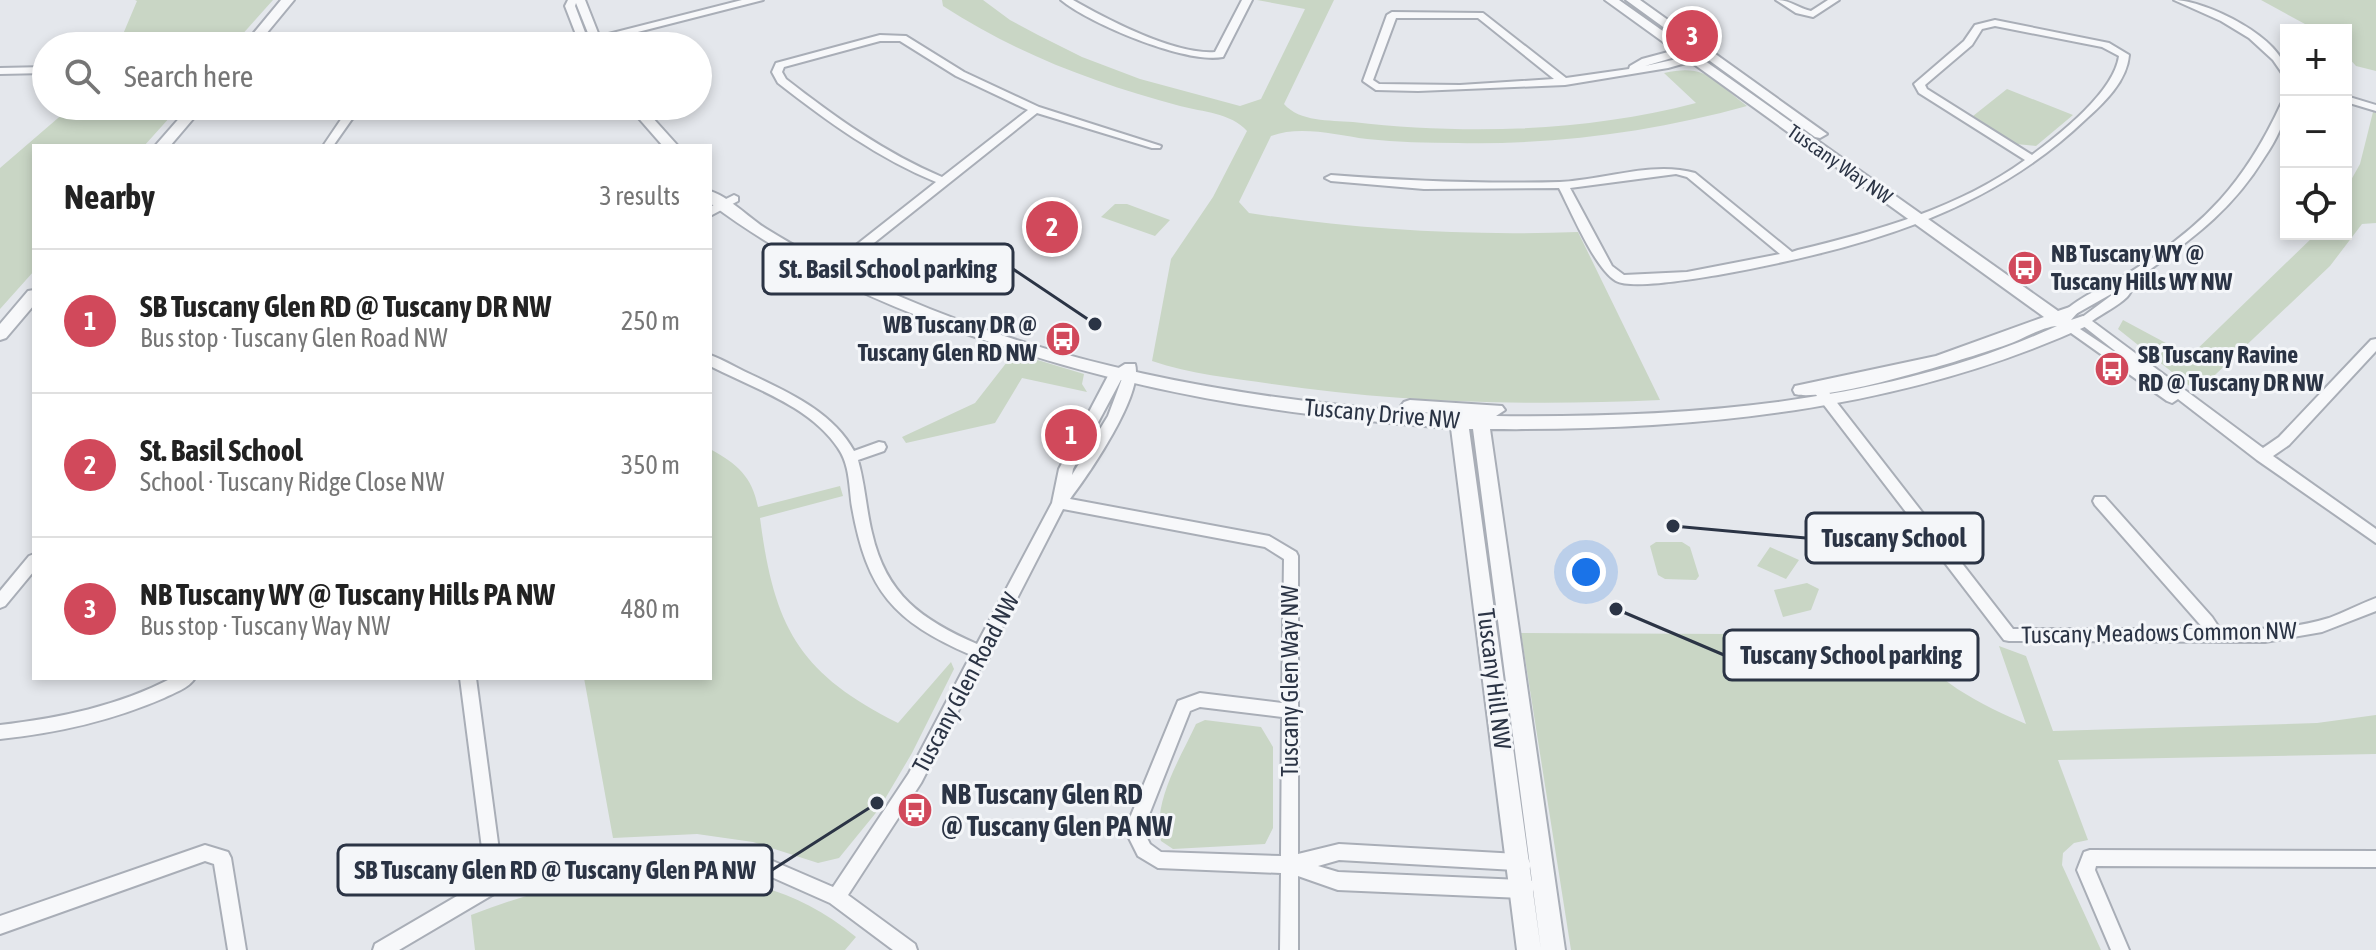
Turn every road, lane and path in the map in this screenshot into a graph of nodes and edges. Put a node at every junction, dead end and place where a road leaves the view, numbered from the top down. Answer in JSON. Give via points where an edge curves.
{"nodes":[{"id":1,"x":288,"y":0,"type":"edge"},
{"id":2,"x":573,"y":0,"type":"edge"},
{"id":3,"x":580,"y":0,"type":"edge"},
{"id":4,"x":729,"y":0,"type":"edge"},
{"id":5,"x":757,"y":0,"type":"edge"},
{"id":6,"x":1066,"y":0,"type":"edge"},
{"id":7,"x":1247,"y":0,"type":"edge"},
{"id":8,"x":1611,"y":0,"type":"edge"},
{"id":9,"x":1632,"y":0,"type":"edge"},
{"id":10,"x":1781,"y":0,"type":"edge"},
{"id":11,"x":1834,"y":0,"type":"edge"},
{"id":12,"x":2179,"y":0,"type":"edge"},
{"id":13,"x":261,"y":32,"type":"edge"},
{"id":14,"x":585,"y":32,"type":"edge"},
{"id":15,"x":587,"y":32,"type":"edge"},
{"id":16,"x":617,"y":32,"type":"edge"},
{"id":17,"x":623,"y":32,"type":"edge"},
{"id":18,"x":1695,"y":53,"type":"junction"},
{"id":19,"x":2280,"y":63,"type":"edge"},
{"id":20,"x":32,"y":70,"type":"edge"},
{"id":21,"x":0,"y":71,"type":"edge"},
{"id":22,"x":1565,"y":82,"type":"junction"},
{"id":23,"x":2352,"y":101,"type":"edge"},
{"id":24,"x":2376,"y":108,"type":"edge"},
{"id":25,"x":1035,"y":109,"type":"junction"},
{"id":26,"x":2280,"y":117,"type":"edge"},
{"id":27,"x":185,"y":120,"type":"edge"},
{"id":28,"x":346,"y":120,"type":"edge"},
{"id":29,"x":633,"y":120,"type":"edge"},
{"id":30,"x":648,"y":120,"type":"edge"},
{"id":31,"x":164,"y":144,"type":"edge"},
{"id":32,"x":329,"y":144,"type":"edge"},
{"id":33,"x":653,"y":144,"type":"edge"},
{"id":34,"x":669,"y":144,"type":"edge"},
{"id":35,"x":1156,"y":146,"type":"dead end"},
{"id":36,"x":2033,"y":160,"type":"junction"},
{"id":37,"x":1331,"y":178,"type":"dead end"},
{"id":38,"x":945,"y":182,"type":"junction"},
{"id":39,"x":1563,"y":185,"type":"junction"},
{"id":40,"x":719,"y":203,"type":"edge"},
{"id":41,"x":1926,"y":216,"type":"junction"},
{"id":42,"x":1791,"y":257,"type":"junction"},
{"id":43,"x":836,"y":267,"type":"junction"},
{"id":44,"x":32,"y":297,"type":"edge"},
{"id":45,"x":2070,"y":320,"type":"junction"},
{"id":46,"x":0,"y":334,"type":"edge"},
{"id":47,"x":2376,"y":343,"type":"edge"},
{"id":48,"x":712,"y":361,"type":"edge"},
{"id":49,"x":1126,"y":373,"type":"junction"},
{"id":50,"x":1822,"y":393,"type":"junction"},
{"id":51,"x":1469,"y":416,"type":"junction"},
{"id":52,"x":879,"y":447,"type":"dead end"},
{"id":53,"x":2262,"y":456,"type":"junction"},
{"id":54,"x":852,"y":457,"type":"junction"},
{"id":55,"x":2100,"y":501,"type":"dead end"},
{"id":56,"x":1059,"y":503,"type":"junction"},
{"id":57,"x":2376,"y":537,"type":"edge"},
{"id":58,"x":32,"y":563,"type":"edge"},
{"id":59,"x":0,"y":602,"type":"edge"},
{"id":60,"x":2376,"y":604,"type":"edge"},
{"id":61,"x":2216,"y":636,"type":"junction"},
{"id":62,"x":983,"y":653,"type":"junction"},
{"id":63,"x":183,"y":680,"type":"edge"},
{"id":64,"x":468,"y":680,"type":"edge"},
{"id":65,"x":1289,"y":711,"type":"junction"},
{"id":66,"x":0,"y":732,"type":"edge"},
{"id":67,"x":2376,"y":859,"type":"edge"},
{"id":68,"x":1518,"y":862,"type":"junction"},
{"id":69,"x":1290,"y":865,"type":"junction"},
{"id":70,"x":495,"y":883,"type":"junction"},
{"id":71,"x":1532,"y":884,"type":"junction"},
{"id":72,"x":836,"y":897,"type":"junction"},
{"id":73,"x":0,"y":925,"type":"edge"},
{"id":74,"x":237,"y":950,"type":"edge"},
{"id":75,"x":382,"y":950,"type":"edge"},
{"id":76,"x":908,"y":950,"type":"edge"},
{"id":77,"x":1289,"y":950,"type":"edge"},
{"id":78,"x":1529,"y":950,"type":"edge"},
{"id":79,"x":1553,"y":950,"type":"edge"},
{"id":80,"x":2120,"y":950,"type":"edge"}],
"edges":[{"from":1,"to":13,"type":"street"},
{"from":2,"to":14,"type":"street","via":[[570,6]]},
{"from":3,"to":15,"type":"street"},
{"from":4,"to":16,"type":"street"},
{"from":5,"to":17,"type":"street"},
{"from":6,"to":7,"type":"street","via":[[1125,29],[1204,57],[1219,55]]},
{"from":8,"to":18,"type":"street","name":"Tuscany Way NW"},
{"from":9,"to":18,"type":"street","name":"Tuscany Way NW"},
{"from":10,"to":11,"type":"street","via":[[1813,14]]},
{"from":12,"to":19,"type":"street","via":[[2243,30]]},
{"from":18,"to":22,"type":"street","via":[[1653,70]]},
{"from":18,"to":41,"type":"street","name":"Tuscany Way NW"},
{"from":20,"to":21,"type":"street"},
{"from":22,"to":22,"type":"street","via":[[1446,89],[1376,87],[1368,81],[1392,15],[1480,15]]},
{"from":23,"to":24,"type":"street"},
{"from":25,"to":35,"type":"street"},
{"from":25,"to":38,"type":"street"},
{"from":25,"to":38,"type":"street","via":[[960,74],[902,38],[880,38],[780,65],[782,81],[844,129]]},
{"from":26,"to":45,"type":"street","via":[[2263,154],[2201,227],[2130,280],[2124,293]]},
{"from":27,"to":31,"type":"street"},
{"from":28,"to":32,"type":"street"},
{"from":29,"to":33,"type":"street"},
{"from":30,"to":34,"type":"street"},
{"from":36,"to":36,"type":"street","via":[[2100,98],[2124,55],[2105,45],[1995,23],[1978,27],[1968,43],[1919,84]]},
{"from":36,"to":41,"type":"street"},
{"from":37,"to":39,"type":"street","via":[[1437,186]]},
{"from":38,"to":43,"type":"street"},
{"from":39,"to":42,"type":"street","via":[[1676,171],[1691,175]]},
{"from":39,"to":42,"type":"street","via":[[1607,268],[1621,279],[1672,277]]},
{"from":40,"to":43,"type":"street","name":"Tuscany Drive NW"},
{"from":41,"to":42,"type":"street"},
{"from":41,"to":45,"type":"street","name":"Tuscany Way NW"},
{"from":43,"to":49,"type":"street","name":"Tuscany Drive NW","via":[[908,306],[979,333]]},
{"from":44,"to":46,"type":"street"},
{"from":45,"to":50,"type":"street","name":"Tuscany Drive NW","via":[[1959,369]]},
{"from":45,"to":53,"type":"street"},
{"from":47,"to":53,"type":"street","via":[[2284,441]]},
{"from":48,"to":54,"type":"street","via":[[822,422]]},
{"from":49,"to":51,"type":"street","name":"Tuscany Drive NW","via":[[1302,407]]},
{"from":49,"to":56,"type":"street","name":"Tuscany Glen Road NW","via":[[1082,474]]},
{"from":50,"to":51,"type":"street","name":"Tuscany Drive NW","via":[[1674,418],[1576,422]]},
{"from":50,"to":61,"type":"street","name":"Tuscany Meadows Common NW","via":[[2009,635]]},
{"from":51,"to":68,"type":"street","name":"Tuscany Hill NW"},
{"from":51,"to":71,"type":"street","name":"Tuscany Hill NW"},
{"from":52,"to":54,"type":"street"},
{"from":53,"to":57,"type":"street"},
{"from":54,"to":62,"type":"street","via":[[869,557],[887,592],[912,619]]},
{"from":55,"to":61,"type":"street"},
{"from":56,"to":62,"type":"street","name":"Tuscany Glen Road NW"},
{"from":56,"to":65,"type":"street","name":"Tuscany Glen Way NW","via":[[1269,542],[1291,556]]},
{"from":58,"to":59,"type":"street"},
{"from":60,"to":61,"type":"street","name":"Tuscany Meadows Common NW","via":[[2297,634]]},
{"from":62,"to":72,"type":"street","name":"Tuscany Glen Road NW","via":[[915,778]]},
{"from":63,"to":66,"type":"street","via":[[95,716]]},
{"from":64,"to":70,"type":"street"},
{"from":65,"to":69,"type":"street","name":"Tuscany Glen Way NW"},
{"from":65,"to":69,"type":"street","via":[[1200,700],[1184,706],[1134,830],[1144,850],[1158,860]]},
{"from":67,"to":80,"type":"street","via":[[2090,858],[2086,870]]},
{"from":68,"to":69,"type":"street","via":[[1339,852]]},
{"from":68,"to":71,"type":"street","name":"Tuscany Hill NW"},
{"from":69,"to":71,"type":"street","via":[[1338,881]]},
{"from":69,"to":77,"type":"street","name":"Tuscany Glen Way NW"},
{"from":70,"to":72,"type":"street","via":[[571,865],[677,854],[768,867]]},
{"from":70,"to":75,"type":"street"},
{"from":71,"to":78,"type":"street","name":"Tuscany Hill NW"},
{"from":71,"to":79,"type":"street","name":"Tuscany Hill NW"},
{"from":72,"to":76,"type":"street"},
{"from":73,"to":74,"type":"street","via":[[205,853],[222,858]]}]}
